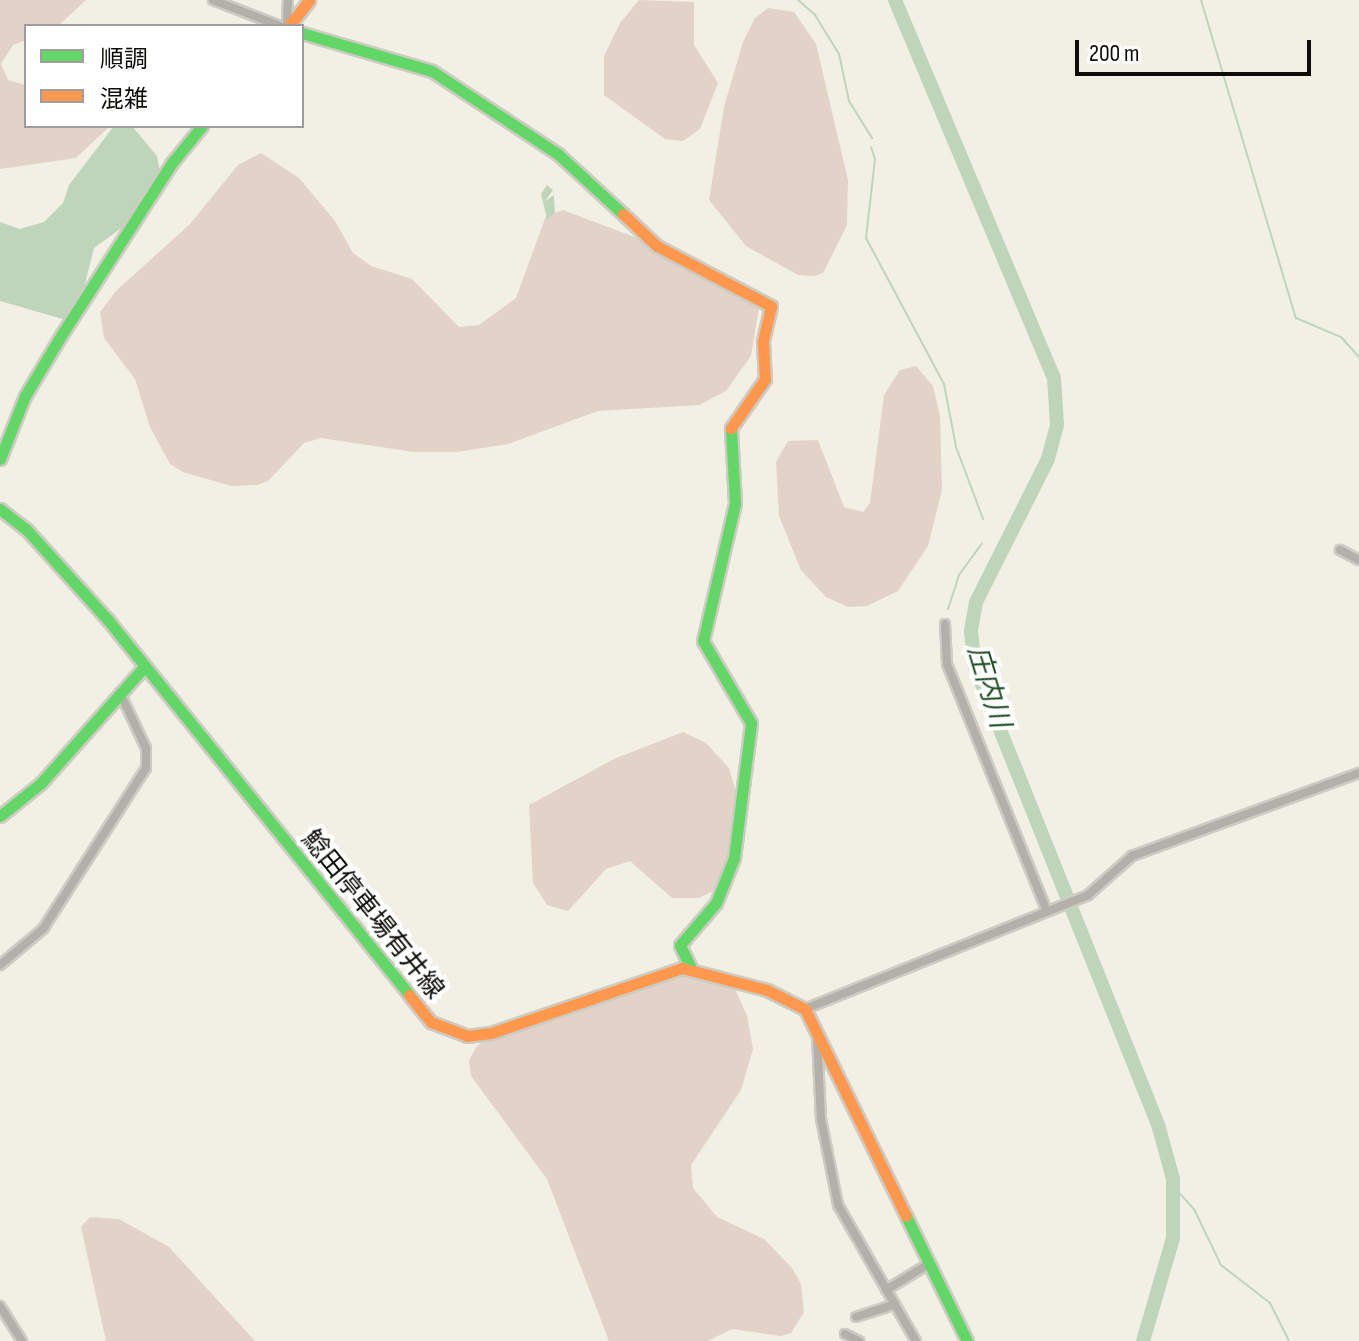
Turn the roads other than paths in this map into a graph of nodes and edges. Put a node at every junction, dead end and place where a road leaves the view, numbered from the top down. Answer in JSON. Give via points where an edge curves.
{"nodes":[{"id":1,"x":213,"y":0,"type":"edge"},
{"id":2,"x":288,"y":0,"type":"edge"},
{"id":3,"x":309,"y":0,"type":"edge"},
{"id":4,"x":275,"y":24,"type":"edge"},
{"id":5,"x":288,"y":24,"type":"edge"},
{"id":6,"x":290,"y":24,"type":"edge"},
{"id":7,"x":304,"y":34,"type":"edge"},
{"id":8,"x":200,"y":128,"type":"edge"},
{"id":9,"x":0,"y":459,"type":"edge"},
{"id":10,"x":0,"y":509,"type":"edge"},
{"id":11,"x":1340,"y":550,"type":"dead end"},
{"id":12,"x":1359,"y":560,"type":"edge"},
{"id":13,"x":945,"y":624,"type":"dead end"},
{"id":14,"x":144,"y":667,"type":"junction"},
{"id":15,"x":120,"y":693,"type":"junction"},
{"id":16,"x":1359,"y":773,"type":"edge"},
{"id":17,"x":0,"y":816,"type":"edge"},
{"id":18,"x":1049,"y":911,"type":"junction"},
{"id":19,"x":0,"y":965,"type":"edge"},
{"id":20,"x":691,"y":968,"type":"junction"},
{"id":21,"x":805,"y":1009,"type":"junction"},
{"id":22,"x":816,"y":1027,"type":"junction"},
{"id":23,"x":930,"y":1263,"type":"junction"},
{"id":24,"x":886,"y":1290,"type":"junction"},
{"id":25,"x":894,"y":1305,"type":"junction"},
{"id":26,"x":0,"y":1306,"type":"edge"},
{"id":27,"x":856,"y":1317,"type":"dead end"},
{"id":28,"x":845,"y":1334,"type":"dead end"},
{"id":29,"x":22,"y":1341,"type":"edge"},
{"id":30,"x":859,"y":1341,"type":"edge"},
{"id":31,"x":916,"y":1341,"type":"edge"},
{"id":32,"x":967,"y":1341,"type":"edge"}],
"edges":[{"from":1,"to":4,"type":"street"},
{"from":2,"to":5,"type":"street"},
{"from":3,"to":6,"type":"street"},
{"from":7,"to":20,"type":"street","via":[[432,71],[558,154],[657,246],[771,306],[763,342],[765,379],[731,424],[735,503],[703,635],[708,656],[747,708],[751,723],[734,858],[716,903],[680,945]]},
{"from":8,"to":9,"type":"street","via":[[171,164],[62,334],[25,396]]},
{"from":10,"to":14,"type":"street","name":"鯰田停車場有井線","via":[[53,558]]},
{"from":11,"to":12,"type":"street"},
{"from":13,"to":18,"type":"street","via":[[947,664]]},
{"from":14,"to":15,"type":"street"},
{"from":14,"to":20,"type":"street","name":"鯰田停車場有井線","via":[[404,991],[439,1027],[467,1036],[491,1033],[670,970]]},
{"from":15,"to":17,"type":"street","via":[[41,783]]},
{"from":15,"to":19,"type":"street","via":[[146,748],[146,768],[43,929],[17,945]]},
{"from":16,"to":18,"type":"street","via":[[1132,856],[1088,895]]},
{"from":18,"to":21,"type":"street"},
{"from":20,"to":21,"type":"street","name":"鯰田停車場有井線","via":[[767,990]]},
{"from":21,"to":22,"type":"street"},
{"from":22,"to":23,"type":"street"},
{"from":22,"to":24,"type":"street","via":[[821,1119],[838,1205]]},
{"from":23,"to":24,"type":"street"},
{"from":23,"to":32,"type":"street"},
{"from":24,"to":25,"type":"street"},
{"from":25,"to":27,"type":"street"},
{"from":25,"to":31,"type":"street"},
{"from":26,"to":29,"type":"street"},
{"from":28,"to":30,"type":"street"}]}
